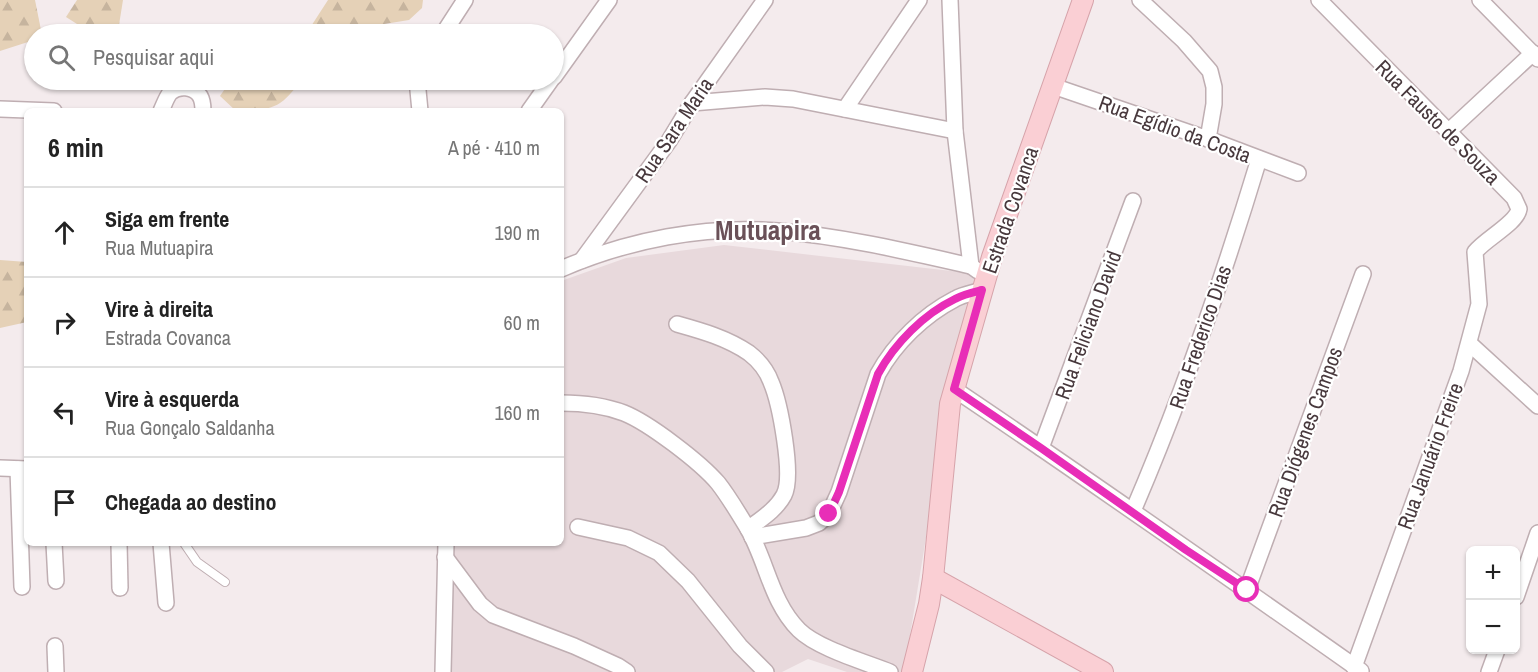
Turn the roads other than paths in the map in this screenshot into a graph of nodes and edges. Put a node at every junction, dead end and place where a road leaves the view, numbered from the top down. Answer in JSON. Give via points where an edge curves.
{"nodes":[{"id":1,"x":465,"y":0,"type":"edge"},
{"id":2,"x":609,"y":0,"type":"edge"},
{"id":3,"x":765,"y":0,"type":"edge"},
{"id":4,"x":919,"y":0,"type":"edge"},
{"id":5,"x":950,"y":0,"type":"edge"},
{"id":6,"x":1083,"y":0,"type":"edge"},
{"id":7,"x":1140,"y":0,"type":"edge"},
{"id":8,"x":1319,"y":0,"type":"edge"},
{"id":9,"x":1480,"y":0,"type":"edge"},
{"id":10,"x":449,"y":24,"type":"edge"},
{"id":11,"x":1536,"y":56,"type":"edge"},
{"id":12,"x":564,"y":62,"type":"edge"},
{"id":13,"x":1053,"y":86,"type":"junction"},
{"id":14,"x":173,"y":90,"type":"edge"},
{"id":15,"x":192,"y":90,"type":"edge"},
{"id":16,"x":418,"y":90,"type":"edge"},
{"id":17,"x":544,"y":90,"type":"edge"},
{"id":18,"x":692,"y":103,"type":"junction"},
{"id":19,"x":162,"y":108,"type":"edge"},
{"id":20,"x":203,"y":108,"type":"edge"},
{"id":21,"x":420,"y":108,"type":"edge"},
{"id":22,"x":531,"y":108,"type":"edge"},
{"id":23,"x":0,"y":109,"type":"edge"},
{"id":24,"x":845,"y":109,"type":"junction"},
{"id":25,"x":24,"y":110,"type":"edge"},
{"id":26,"x":955,"y":131,"type":"junction"},
{"id":27,"x":1449,"y":131,"type":"junction"},
{"id":28,"x":1208,"y":139,"type":"junction"},
{"id":29,"x":1259,"y":159,"type":"junction"},
{"id":30,"x":1298,"y":173,"type":"dead end"},
{"id":31,"x":1133,"y":201,"type":"dead end"},
{"id":32,"x":1484,"y":243,"type":"joint"},
{"id":33,"x":582,"y":260,"type":"junction"},
{"id":34,"x":564,"y":268,"type":"edge"},
{"id":35,"x":1363,"y":274,"type":"dead end"},
{"id":36,"x":980,"y":277,"type":"junction"},
{"id":37,"x":677,"y":324,"type":"dead end"},
{"id":38,"x":1470,"y":344,"type":"junction"},
{"id":39,"x":954,"y":389,"type":"junction"},
{"id":40,"x":564,"y":403,"type":"edge"},
{"id":41,"x":1538,"y":406,"type":"edge"},
{"id":42,"x":1041,"y":448,"type":"junction"},
{"id":43,"x":0,"y":468,"type":"edge"},
{"id":44,"x":22,"y":469,"type":"edge"},
{"id":45,"x":1133,"y":512,"type":"junction"},
{"id":46,"x":578,"y":526,"type":"dead end"},
{"id":47,"x":750,"y":533,"type":"junction"},
{"id":48,"x":1538,"y":533,"type":"edge"},
{"id":49,"x":54,"y":546,"type":"edge"},
{"id":50,"x":118,"y":546,"type":"edge"},
{"id":51,"x":161,"y":546,"type":"edge"},
{"id":52,"x":186,"y":546,"type":"edge"},
{"id":53,"x":446,"y":550,"type":"edge"},
{"id":54,"x":933,"y":578,"type":"junction"},
{"id":55,"x":56,"y":581,"type":"dead end"},
{"id":56,"x":225,"y":582,"type":"dead end"},
{"id":57,"x":1520,"y":583,"type":"edge"},
{"id":58,"x":22,"y":587,"type":"dead end"},
{"id":59,"x":120,"y":588,"type":"dead end"},
{"id":60,"x":1247,"y":590,"type":"junction"},
{"id":61,"x":166,"y":603,"type":"dead end"},
{"id":62,"x":55,"y":646,"type":"dead end"},
{"id":63,"x":1496,"y":654,"type":"edge"},
{"id":64,"x":1358,"y":669,"type":"edge"},
{"id":65,"x":56,"y":672,"type":"edge"},
{"id":66,"x":443,"y":672,"type":"edge"},
{"id":67,"x":627,"y":672,"type":"edge"},
{"id":68,"x":766,"y":672,"type":"edge"},
{"id":69,"x":890,"y":672,"type":"edge"},
{"id":70,"x":912,"y":672,"type":"edge"},
{"id":71,"x":1103,"y":672,"type":"edge"},
{"id":72,"x":1490,"y":672,"type":"edge"}],
"edges":[{"from":1,"to":10,"type":"street"},
{"from":2,"to":12,"type":"street"},
{"from":3,"to":18,"type":"street","name":"Rua Sara Maria"},
{"from":4,"to":24,"type":"street"},
{"from":5,"to":26,"type":"street"},
{"from":6,"to":13,"type":"street","name":"Estrada Covanca"},
{"from":7,"to":28,"type":"street","via":[[1210,70],[1214,104]]},
{"from":8,"to":27,"type":"street","name":"Rua Fausto de Souza"},
{"from":9,"to":11,"type":"street"},
{"from":11,"to":27,"type":"street"},
{"from":13,"to":28,"type":"street","name":"Rua Egídio da Costa"},
{"from":13,"to":36,"type":"street","name":"Estrada Covanca"},
{"from":14,"to":19,"type":"street"},
{"from":15,"to":20,"type":"street","via":[[199,94]]},
{"from":16,"to":21,"type":"street"},
{"from":17,"to":22,"type":"street"},
{"from":18,"to":24,"type":"street","via":[[765,97]]},
{"from":18,"to":33,"type":"street","name":"Rua Sara Maria"},
{"from":23,"to":25,"type":"street"},
{"from":24,"to":26,"type":"street"},
{"from":26,"to":36,"type":"street"},
{"from":27,"to":32,"type":"street","name":"Rua Fausto de Souza","via":[[1520,209],[1517,216]]},
{"from":28,"to":29,"type":"street","name":"Rua Egídio da Costa"},
{"from":29,"to":30,"type":"street","name":"Rua Egídio da Costa"},
{"from":29,"to":45,"type":"street","name":"Rua Frederico Dias","via":[[1179,397]]},
{"from":31,"to":42,"type":"street","name":"Rua Feliciano David"},
{"from":32,"to":38,"type":"street","name":"Rua Januário Freire","via":[[1475,252],[1479,304]]},
{"from":33,"to":34,"type":"street"},
{"from":33,"to":36,"type":"street","via":[[640,243],[731,229],[790,232],[900,250]]},
{"from":35,"to":60,"type":"street","name":"Rua Diógenes Campos"},
{"from":36,"to":39,"type":"street","name":"Estrada Covanca"},
{"from":36,"to":47,"type":"street","via":[[908,334],[885,362],[829,514],[819,524],[806,528]]},
{"from":37,"to":47,"type":"street","via":[[717,336],[749,353],[771,382],[781,416],[788,482],[775,508]]},
{"from":38,"to":41,"type":"street"},
{"from":38,"to":64,"type":"street","name":"Rua Januário Freire"},
{"from":39,"to":42,"type":"street"},
{"from":39,"to":54,"type":"street","name":"Estrada Covanca","via":[[946,428]]},
{"from":40,"to":47,"type":"street","via":[[589,404],[624,413],[655,430],[717,483]]},
{"from":42,"to":45,"type":"street"},
{"from":43,"to":44,"type":"street"},
{"from":44,"to":58,"type":"street"},
{"from":45,"to":60,"type":"street"},
{"from":46,"to":68,"type":"street","via":[[628,538],[659,553]]},
{"from":47,"to":69,"type":"street","via":[[776,596],[801,632],[832,650]]},
{"from":48,"to":57,"type":"street"},
{"from":49,"to":55,"type":"street"},
{"from":50,"to":59,"type":"street"},
{"from":51,"to":61,"type":"street"},
{"from":52,"to":56,"type":"lane","via":[[196,562]]},
{"from":53,"to":66,"type":"street"},
{"from":53,"to":67,"type":"street","via":[[480,604],[493,615],[574,646]]},
{"from":54,"to":70,"type":"street","name":"Estrada Covanca"},
{"from":54,"to":71,"type":"street"},
{"from":60,"to":64,"type":"street"},
{"from":62,"to":65,"type":"street"},
{"from":63,"to":72,"type":"street"}]}
